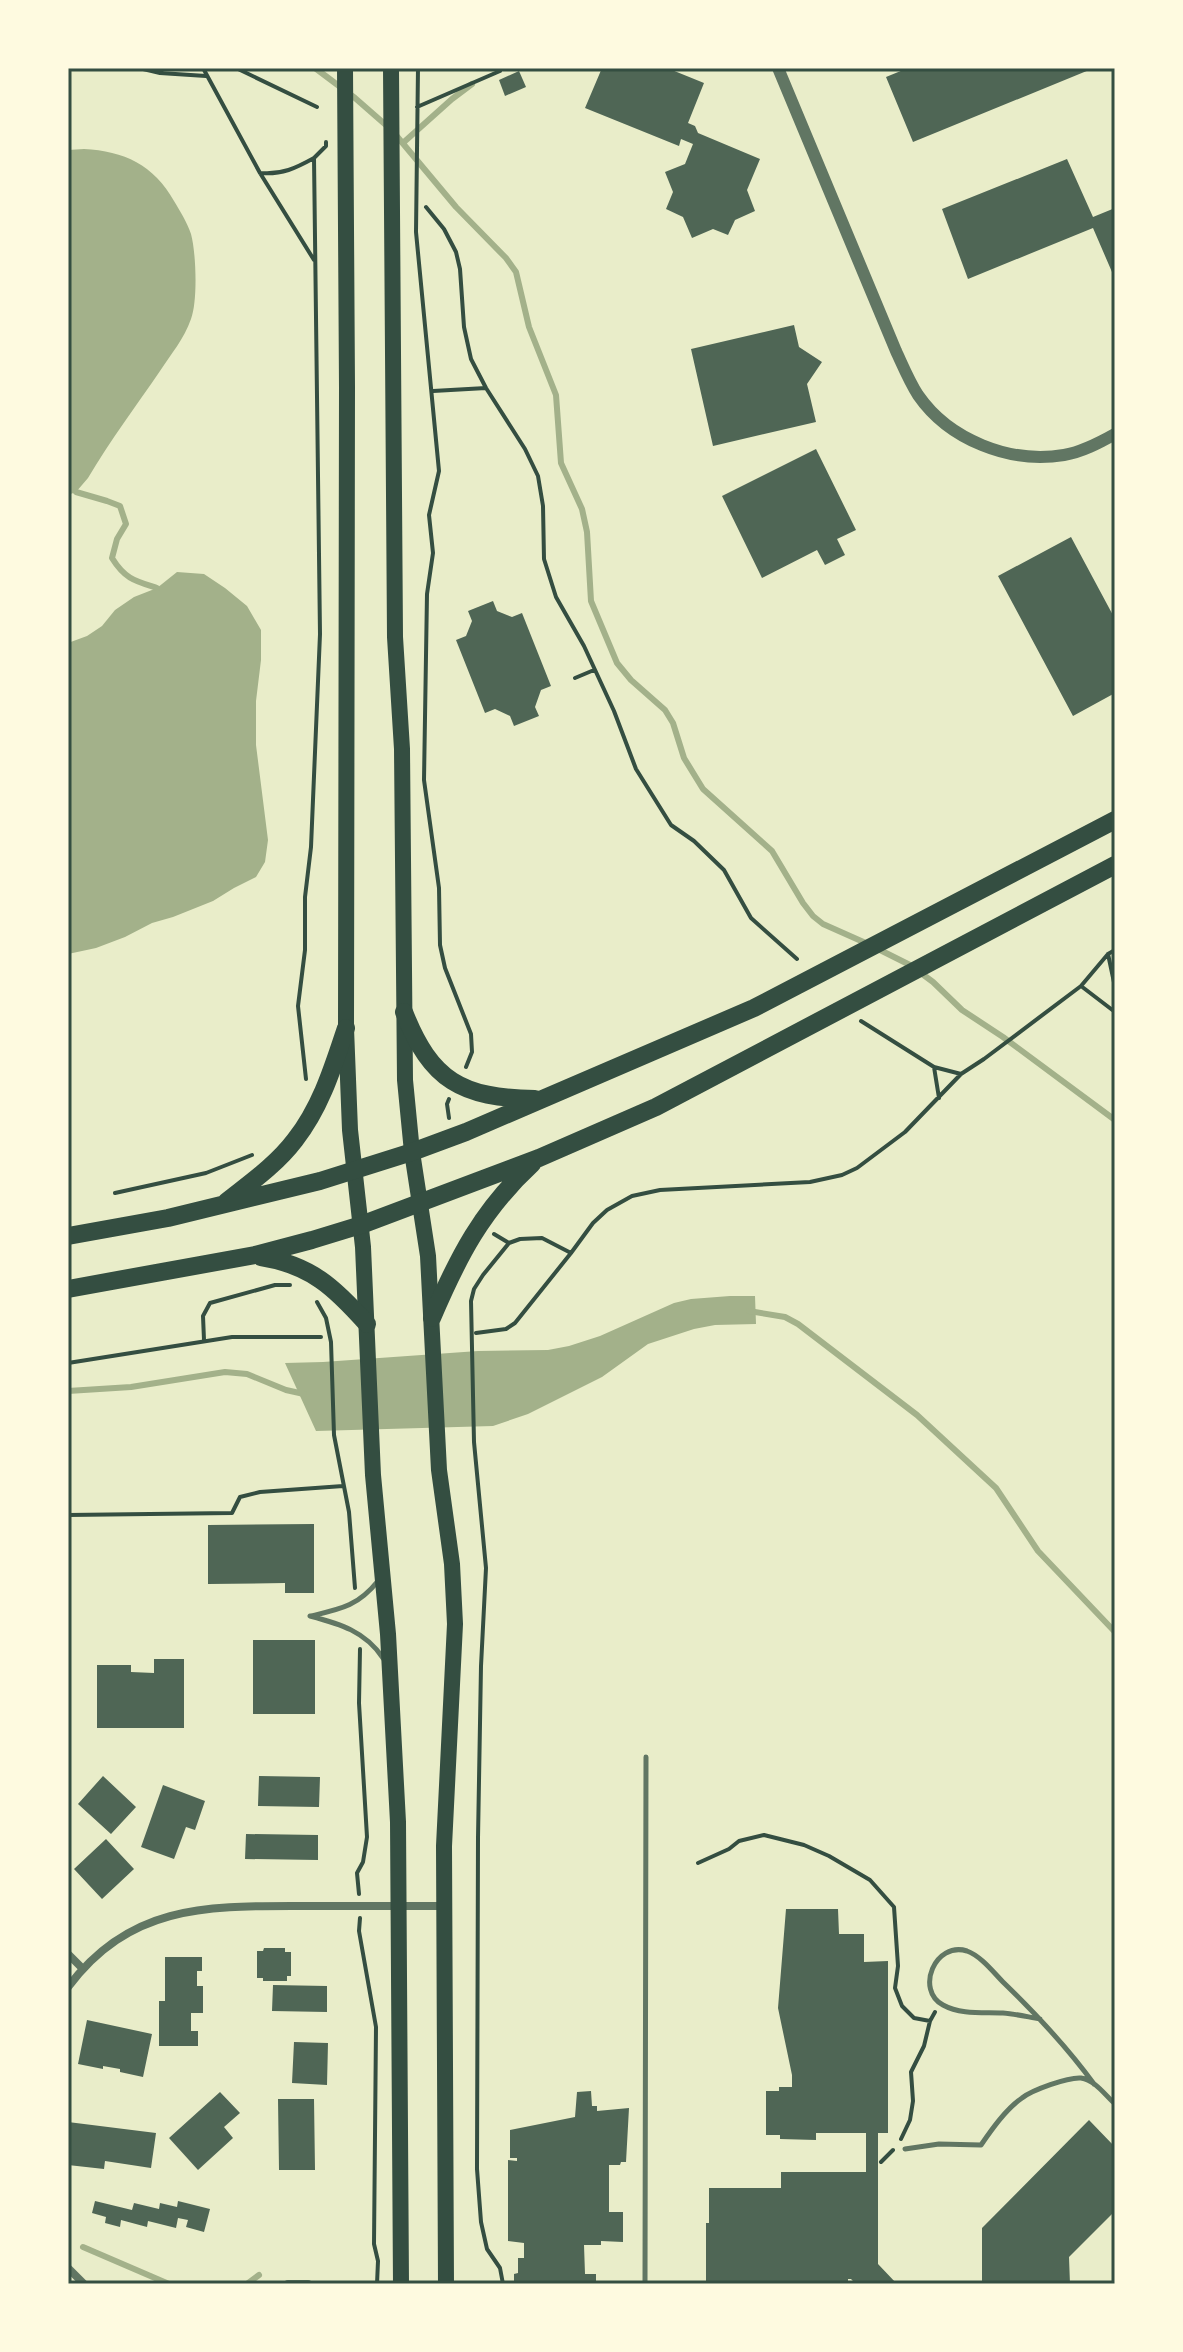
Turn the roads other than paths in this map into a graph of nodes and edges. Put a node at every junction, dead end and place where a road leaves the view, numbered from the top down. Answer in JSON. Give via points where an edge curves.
{"nodes":[{"id":1,"x":345,"y":68,"type":"edge"},
{"id":2,"x":391,"y":68,"type":"edge"},
{"id":3,"x":778,"y":68,"type":"edge"},
{"id":4,"x":1115,"y":434,"type":"edge"},
{"id":5,"x":1115,"y":820,"type":"edge"},
{"id":6,"x":1115,"y":865,"type":"edge"},
{"id":7,"x":404,"y":1012,"type":"junction"},
{"id":8,"x":346,"y":1028,"type":"junction"},
{"id":9,"x":542,"y":1099,"type":"junction"},
{"id":10,"x":412,"y":1152,"type":"junction"},
{"id":11,"x":539,"y":1158,"type":"junction"},
{"id":12,"x":354,"y":1170,"type":"junction"},
{"id":13,"x":420,"y":1203,"type":"junction"},
{"id":14,"x":220,"y":1206,"type":"junction"},
{"id":15,"x":361,"y":1225,"type":"junction"},
{"id":16,"x":68,"y":1236,"type":"edge"},
{"id":17,"x":255,"y":1255,"type":"junction"},
{"id":18,"x":68,"y":1289,"type":"edge"},
{"id":19,"x":432,"y":1318,"type":"junction"},
{"id":20,"x":367,"y":1324,"type":"junction"},
{"id":21,"x":384,"y":1574,"type":"junction"},
{"id":22,"x":390,"y":1670,"type":"junction"},
{"id":23,"x":646,"y":1757,"type":"dead end"},
{"id":24,"x":400,"y":1906,"type":"junction"},
{"id":25,"x":445,"y":1906,"type":"junction"},
{"id":26,"x":68,"y":1954,"type":"edge"},
{"id":27,"x":82,"y":1968,"type":"junction"},
{"id":28,"x":68,"y":1987,"type":"edge"},
{"id":29,"x":1040,"y":2019,"type":"junction"},
{"id":30,"x":1094,"y":2084,"type":"junction"},
{"id":31,"x":1115,"y":2104,"type":"edge"},
{"id":32,"x":905,"y":2149,"type":"dead end"},
{"id":33,"x":68,"y":2268,"type":"edge"},
{"id":34,"x":84,"y":2284,"type":"edge"},
{"id":35,"x":288,"y":2284,"type":"edge"},
{"id":36,"x":308,"y":2284,"type":"edge"},
{"id":37,"x":401,"y":2284,"type":"edge"},
{"id":38,"x":446,"y":2284,"type":"edge"},
{"id":39,"x":645,"y":2284,"type":"edge"}],
"edges":[{"from":1,"to":8,"type":"main road"},
{"from":2,"to":7,"type":"main road"},
{"from":3,"to":4,"type":"street","via":[[896,351],[930,410],[970,441],[1025,455],[1064,455]]},
{"from":5,"to":9,"type":"highway","via":[[754,1008]]},
{"from":6,"to":11,"type":"highway","via":[[656,1107]]},
{"from":7,"to":9,"type":"highway","via":[[420,1050],[457,1083],[494,1097]]},
{"from":7,"to":10,"type":"main road"},
{"from":8,"to":12,"type":"main road"},
{"from":8,"to":14,"type":"highway","via":[[302,1131],[273,1164]]},
{"from":9,"to":10,"type":"highway"},
{"from":10,"to":12,"type":"highway"},
{"from":10,"to":13,"type":"main road"},
{"from":11,"to":13,"type":"highway"},
{"from":11,"to":19,"type":"highway","via":[[472,1234]]},
{"from":12,"to":14,"type":"highway"},
{"from":12,"to":15,"type":"main road"},
{"from":13,"to":15,"type":"highway"},
{"from":13,"to":19,"type":"main road"},
{"from":14,"to":16,"type":"highway"},
{"from":15,"to":17,"type":"highway"},
{"from":15,"to":20,"type":"main road"},
{"from":17,"to":18,"type":"highway"},
{"from":17,"to":20,"type":"highway","via":[[307,1270]]},
{"from":19,"to":25,"type":"main road","via":[[456,1647]]},
{"from":20,"to":21,"type":"main road","via":[[373,1475]]},
{"from":21,"to":22,"type":"main road"},
{"from":21,"to":22,"type":"lane","via":[[356,1603],[310,1616],[359,1632]]},
{"from":22,"to":24,"type":"main road"},
{"from":23,"to":39,"type":"lane"},
{"from":24,"to":25,"type":"street"},
{"from":24,"to":27,"type":"street","via":[[191,1910],[127,1933]]},
{"from":24,"to":37,"type":"main road"},
{"from":25,"to":38,"type":"main road"},
{"from":26,"to":27,"type":"street"},
{"from":27,"to":28,"type":"street"},
{"from":29,"to":29,"type":"lane","via":[[969,1952],[955,1950],[934,1963],[929,1979],[939,2002],[956,2010]]},
{"from":29,"to":30,"type":"lane"},
{"from":30,"to":31,"type":"lane"},
{"from":30,"to":32,"type":"lane","via":[[1081,2078],[1063,2080],[1023,2097],[981,2145]]},
{"from":33,"to":34,"type":"street"},
{"from":35,"to":36,"type":"street"}]}
